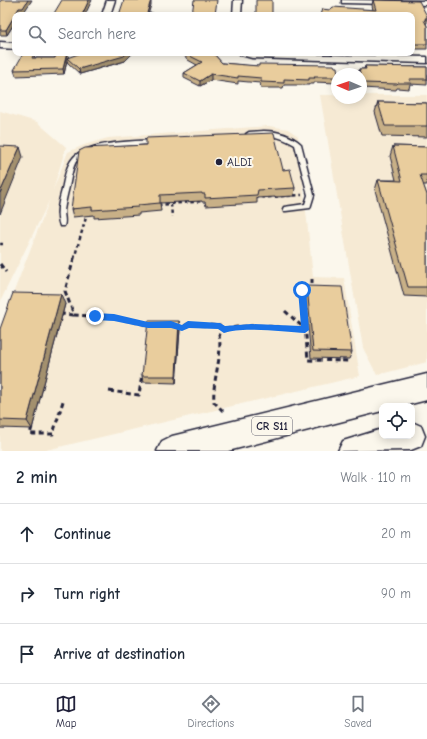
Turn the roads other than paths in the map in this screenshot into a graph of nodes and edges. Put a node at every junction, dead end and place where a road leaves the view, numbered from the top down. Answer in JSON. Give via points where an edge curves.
{"nodes":[{"id":1,"x":111,"y":0,"type":"edge"},
{"id":2,"x":238,"y":0,"type":"edge"},
{"id":3,"x":345,"y":1,"type":"edge"},
{"id":4,"x":427,"y":3,"type":"edge"},
{"id":5,"x":107,"y":12,"type":"edge"},
{"id":6,"x":237,"y":12,"type":"edge"},
{"id":7,"x":0,"y":45,"type":"edge"},
{"id":8,"x":12,"y":46,"type":"edge"},
{"id":9,"x":308,"y":56,"type":"edge"},
{"id":10,"x":427,"y":60,"type":"edge"},
{"id":11,"x":244,"y":134,"type":"edge"},
{"id":12,"x":159,"y":142,"type":"edge"},
{"id":13,"x":286,"y":209,"type":"dead end"},
{"id":14,"x":62,"y":224,"type":"dead end"},
{"id":15,"x":427,"y":387,"type":"edge"},
{"id":16,"x":427,"y":432,"type":"edge"},
{"id":17,"x":400,"y":441,"type":"edge"},
{"id":18,"x":172,"y":451,"type":"edge"},
{"id":19,"x":353,"y":451,"type":"edge"}],
"edges":[{"from":1,"to":5,"type":"street"},
{"from":2,"to":6,"type":"street"},
{"from":3,"to":4,"type":"street"},
{"from":7,"to":8,"type":"street"},
{"from":9,"to":10,"type":"street"},
{"from":11,"to":13,"type":"lane","via":[[283,135],[298,144],[311,195],[308,206]]},
{"from":12,"to":14,"type":"lane","via":[[113,145],[93,149],[76,157],[71,166],[60,211]]},
{"from":15,"to":18,"type":"main road","number":"CR S11"},
{"from":16,"to":17,"type":"main road"},
{"from":17,"to":19,"type":"main road"}]}
